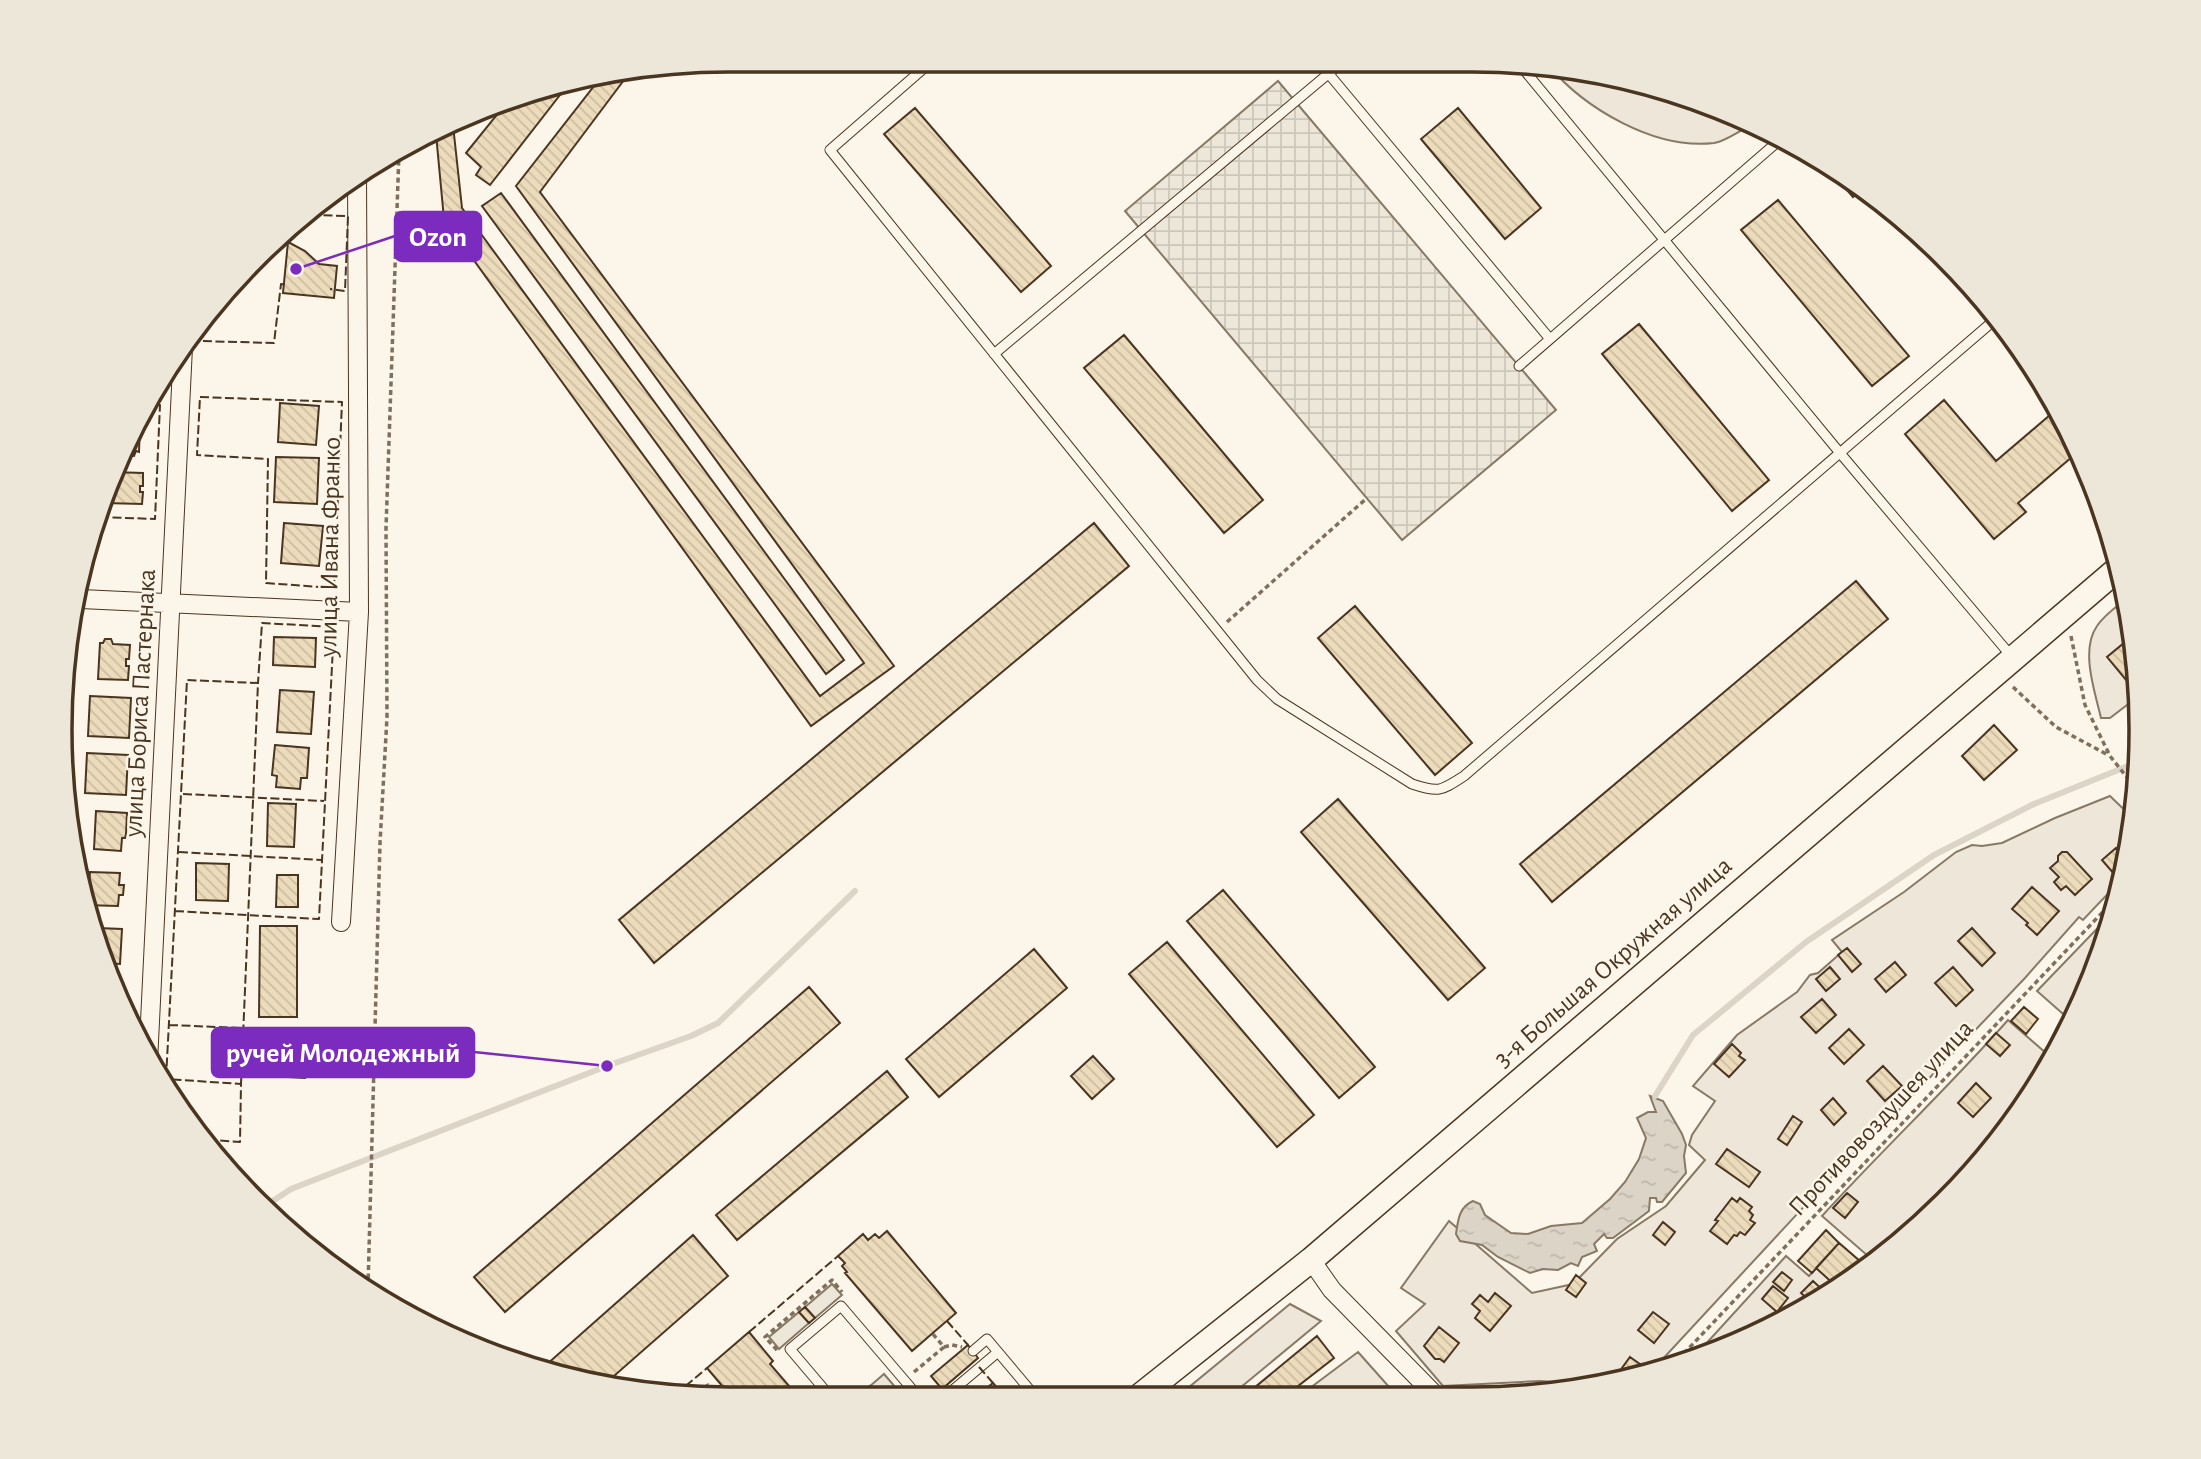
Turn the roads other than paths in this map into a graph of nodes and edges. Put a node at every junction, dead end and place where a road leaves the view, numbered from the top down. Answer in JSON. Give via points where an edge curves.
{"nodes":[{"id":1,"x":919,"y":72,"type":"edge"},
{"id":2,"x":1328,"y":73,"type":"joint"},
{"id":3,"x":1528,"y":74,"type":"edge"},
{"id":4,"x":1773,"y":146,"type":"edge"},
{"id":5,"x":357,"y":188,"type":"edge"},
{"id":6,"x":1664,"y":239,"type":"junction"},
{"id":7,"x":1989,"y":324,"type":"edge"},
{"id":8,"x":1550,"y":339,"type":"junction"},
{"id":9,"x":994,"y":354,"type":"junction"},
{"id":10,"x":182,"y":365,"type":"edge"},
{"id":11,"x":1519,"y":366,"type":"dead end"},
{"id":12,"x":1840,"y":453,"type":"junction"},
{"id":13,"x":2111,"y":575,"type":"edge"},
{"id":14,"x":84,"y":599,"type":"edge"},
{"id":15,"x":171,"y":603,"type":"junction"},
{"id":16,"x":359,"y":612,"type":"junction"},
{"id":17,"x":2005,"y":665,"type":"junction"},
{"id":18,"x":341,"y":922,"type":"dead end"},
{"id":19,"x":149,"y":1038,"type":"edge"},
{"id":20,"x":1311,"y":1260,"type":"junction"},
{"id":21,"x":973,"y":1352,"type":"dead end"},
{"id":22,"x":998,"y":1352,"type":"junction"},
{"id":23,"x":822,"y":1387,"type":"edge"},
{"id":24,"x":910,"y":1387,"type":"edge"},
{"id":25,"x":956,"y":1387,"type":"edge"},
{"id":26,"x":1027,"y":1387,"type":"edge"},
{"id":27,"x":1151,"y":1387,"type":"edge"},
{"id":28,"x":1427,"y":1387,"type":"edge"}],
"edges":[{"from":1,"to":9,"type":"lane","via":[[830,150]]},
{"from":2,"to":8,"type":"lane"},
{"from":2,"to":9,"type":"lane"},
{"from":3,"to":6,"type":"lane"},
{"from":4,"to":6,"type":"lane"},
{"from":5,"to":16,"type":"street","name":"улица Ивана Франко"},
{"from":6,"to":8,"type":"lane"},
{"from":6,"to":12,"type":"lane"},
{"from":7,"to":12,"type":"lane"},
{"from":8,"to":11,"type":"lane"},
{"from":9,"to":12,"type":"lane","via":[[1257,680],[1277,699],[1427,789],[1442,790],[1464,776]]},
{"from":10,"to":15,"type":"street","name":"улица Бориса Пастернака"},
{"from":12,"to":17,"type":"lane"},
{"from":13,"to":17,"type":"street","name":"3-я Большая Окружная улица"},
{"from":14,"to":15,"type":"street"},
{"from":15,"to":16,"type":"street"},
{"from":15,"to":19,"type":"street","name":"улица Бориса Пастернака"},
{"from":16,"to":18,"type":"street","name":"улица Ивана Франко"},
{"from":17,"to":20,"type":"street","name":"3-я Большая Окружная улица"},
{"from":20,"to":27,"type":"street","name":"3-я Большая Окружная улица"},
{"from":20,"to":28,"type":"street","via":[[1332,1290]]},
{"from":21,"to":22,"type":"lane","via":[[987,1339]]},
{"from":22,"to":25,"type":"lane"},
{"from":22,"to":26,"type":"lane"},
{"from":23,"to":24,"type":"lane","via":[[790,1349],[841,1306]]}]}
